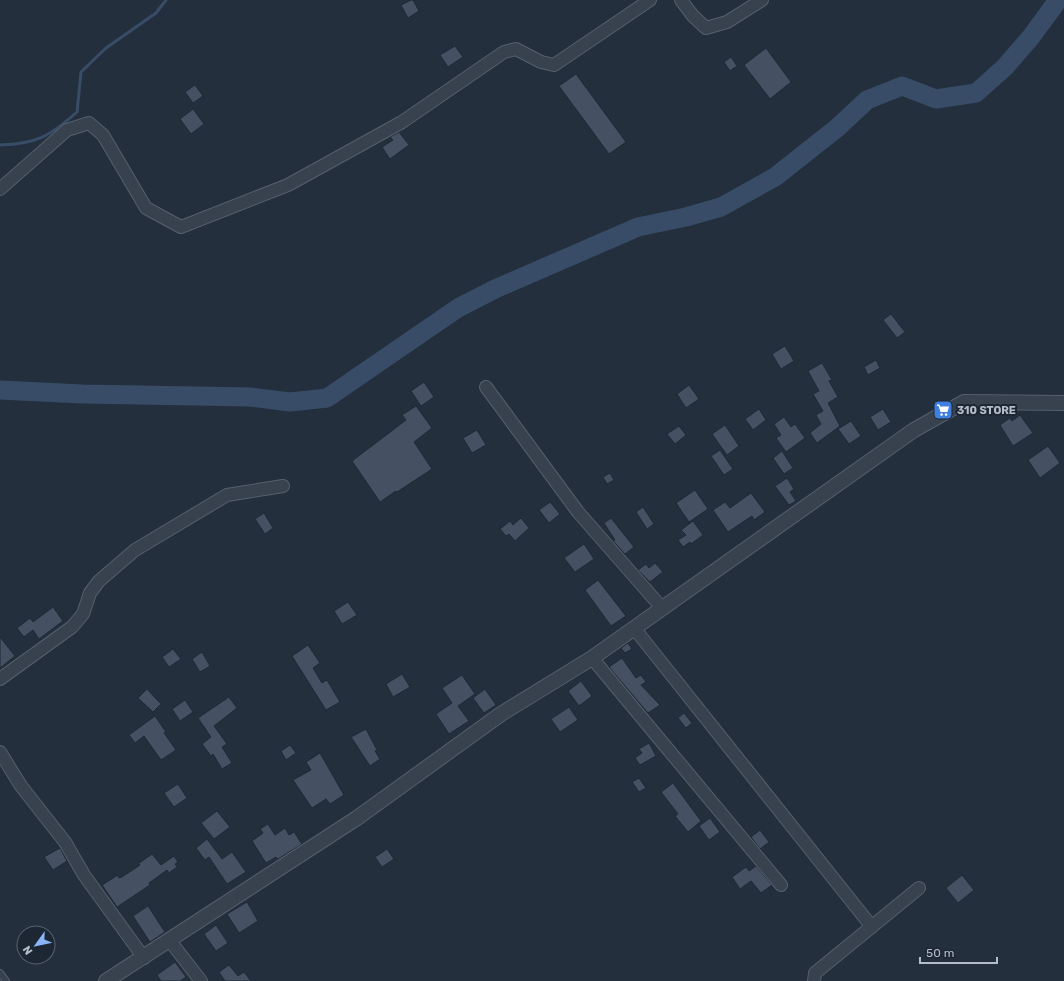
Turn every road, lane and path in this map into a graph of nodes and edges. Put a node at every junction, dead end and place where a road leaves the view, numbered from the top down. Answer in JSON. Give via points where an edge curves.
{"nodes":[{"id":1,"x":650,"y":0,"type":"edge"},
{"id":2,"x":681,"y":0,"type":"edge"},
{"id":3,"x":762,"y":0,"type":"edge"},
{"id":4,"x":0,"y":189,"type":"edge"},
{"id":5,"x":486,"y":388,"type":"dead end"},
{"id":6,"x":1064,"y":403,"type":"edge"},
{"id":7,"x":283,"y":486,"type":"dead end"},
{"id":8,"x":662,"y":608,"type":"junction"},
{"id":9,"x":634,"y":628,"type":"junction"},
{"id":10,"x":592,"y":658,"type":"junction"},
{"id":11,"x":0,"y":679,"type":"edge"},
{"id":12,"x":0,"y":752,"type":"edge"},
{"id":13,"x":781,"y":885,"type":"dead end"},
{"id":14,"x":919,"y":888,"type":"dead end"},
{"id":15,"x":872,"y":927,"type":"junction"},
{"id":16,"x":170,"y":941,"type":"junction"},
{"id":17,"x":144,"y":958,"type":"junction"},
{"id":18,"x":0,"y":973,"type":"edge"},
{"id":19,"x":6,"y":981,"type":"edge"},
{"id":20,"x":106,"y":981,"type":"edge"},
{"id":21,"x":201,"y":981,"type":"edge"},
{"id":22,"x":814,"y":981,"type":"edge"}],
"edges":[{"from":1,"to":4,"type":"street","via":[[554,65],[541,62],[516,49],[504,52],[402,122],[288,185],[181,227],[146,208],[103,135],[89,122],[67,130]]},
{"from":2,"to":3,"type":"street","via":[[706,28],[727,22]]},
{"from":5,"to":8,"type":"street","via":[[578,512]]},
{"from":6,"to":8,"type":"street","via":[[964,402],[914,430]]},
{"from":7,"to":11,"type":"street","via":[[227,494],[135,550],[99,581],[90,593],[83,614],[72,627]]},
{"from":8,"to":9,"type":"street"},
{"from":9,"to":10,"type":"street"},
{"from":9,"to":15,"type":"street"},
{"from":10,"to":13,"type":"street"},
{"from":10,"to":16,"type":"street","via":[[502,714],[358,818]]},
{"from":12,"to":17,"type":"street","via":[[21,786],[65,842],[84,875]]},
{"from":14,"to":15,"type":"street"},
{"from":15,"to":22,"type":"street","via":[[815,973]]},
{"from":16,"to":17,"type":"street"},
{"from":16,"to":21,"type":"street"},
{"from":17,"to":20,"type":"street"},
{"from":18,"to":19,"type":"lane"}]}
